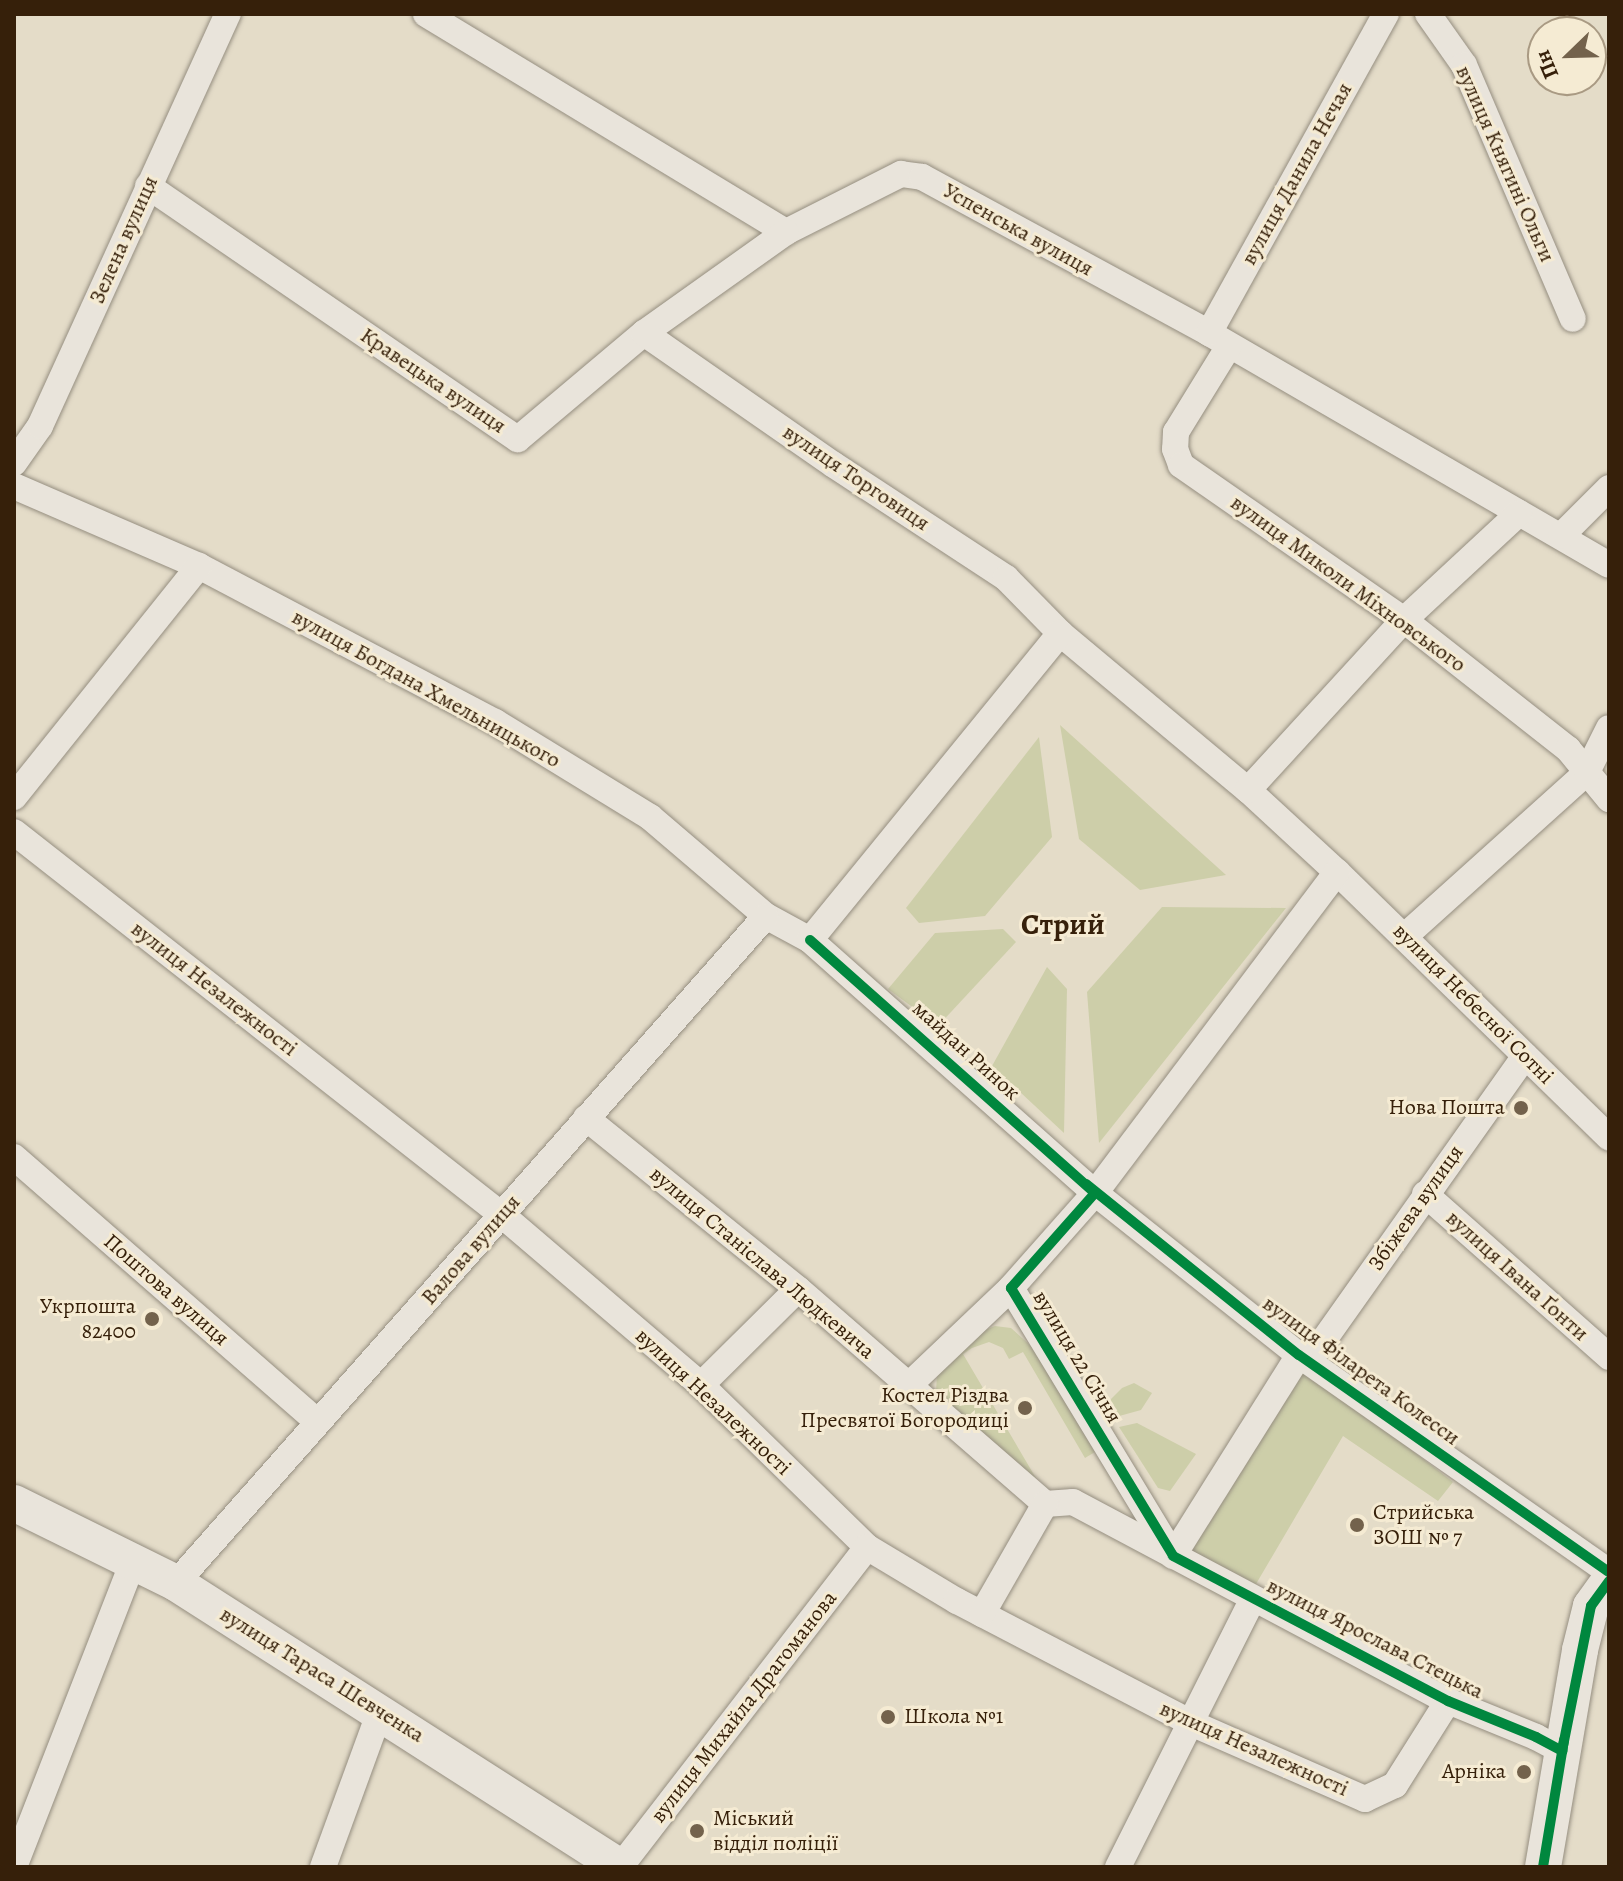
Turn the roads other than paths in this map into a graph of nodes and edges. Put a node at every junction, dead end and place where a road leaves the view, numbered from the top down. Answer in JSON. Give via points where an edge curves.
{"nodes":[{"id":1,"x":228,"y":14,"type":"edge"},
{"id":2,"x":426,"y":14,"type":"edge"},
{"id":3,"x":1386,"y":14,"type":"edge"},
{"id":4,"x":1428,"y":14,"type":"edge"},
{"id":5,"x":148,"y":186,"type":"junction"},
{"id":6,"x":786,"y":232,"type":"junction"},
{"id":7,"x":1573,"y":319,"type":"dead end"},
{"id":8,"x":644,"y":333,"type":"junction"},
{"id":9,"x":1219,"y":340,"type":"junction"},
{"id":10,"x":14,"y":463,"type":"edge"},
{"id":11,"x":14,"y":486,"type":"edge"},
{"id":12,"x":1609,"y":488,"type":"edge"},
{"id":13,"x":1519,"y":513,"type":"junction"},
{"id":14,"x":1561,"y":536,"type":"junction"},
{"id":15,"x":1609,"y":565,"type":"edge"},
{"id":16,"x":199,"y":566,"type":"junction"},
{"id":17,"x":1404,"y":620,"type":"junction"},
{"id":18,"x":1060,"y":633,"type":"junction"},
{"id":19,"x":1609,"y":728,"type":"edge"},
{"id":20,"x":1587,"y":772,"type":"junction"},
{"id":21,"x":1248,"y":790,"type":"junction"},
{"id":22,"x":14,"y":797,"type":"edge"},
{"id":23,"x":1609,"y":799,"type":"edge"},
{"id":24,"x":14,"y":832,"type":"edge"},
{"id":25,"x":1337,"y":872,"type":"junction"},
{"id":26,"x":766,"y":916,"type":"junction"},
{"id":27,"x":1405,"y":936,"type":"junction"},
{"id":28,"x":810,"y":940,"type":"junction"},
{"id":29,"x":1525,"y":1056,"type":"junction"},
{"id":30,"x":586,"y":1118,"type":"junction"},
{"id":31,"x":1609,"y":1137,"type":"edge"},
{"id":32,"x":14,"y":1157,"type":"edge"},
{"id":33,"x":1095,"y":1193,"type":"junction"},
{"id":34,"x":1425,"y":1194,"type":"junction"},
{"id":35,"x":502,"y":1215,"type":"junction"},
{"id":36,"x":1011,"y":1288,"type":"junction"},
{"id":37,"x":798,"y":1289,"type":"junction"},
{"id":38,"x":1609,"y":1357,"type":"edge"},
{"id":39,"x":1304,"y":1358,"type":"junction"},
{"id":40,"x":701,"y":1385,"type":"junction"},
{"id":41,"x":908,"y":1386,"type":"junction"},
{"id":42,"x":318,"y":1422,"type":"junction"},
{"id":43,"x":14,"y":1503,"type":"edge"},
{"id":44,"x":1045,"y":1504,"type":"junction"},
{"id":45,"x":867,"y":1547,"type":"junction"},
{"id":46,"x":1173,"y":1556,"type":"junction"},
{"id":47,"x":134,"y":1560,"type":"junction"},
{"id":48,"x":1609,"y":1572,"type":"edge"},
{"id":49,"x":1609,"y":1581,"type":"edge"},
{"id":50,"x":176,"y":1583,"type":"junction"},
{"id":51,"x":1252,"y":1600,"type":"junction"},
{"id":52,"x":982,"y":1614,"type":"junction"},
{"id":53,"x":1448,"y":1701,"type":"junction"},
{"id":54,"x":380,"y":1711,"type":"junction"},
{"id":55,"x":1191,"y":1723,"type":"junction"},
{"id":56,"x":1562,"y":1751,"type":"junction"},
{"id":57,"x":14,"y":1867,"type":"edge"},
{"id":58,"x":323,"y":1867,"type":"edge"},
{"id":59,"x":620,"y":1867,"type":"edge"},
{"id":60,"x":1118,"y":1867,"type":"edge"},
{"id":61,"x":1543,"y":1867,"type":"edge"}],
"edges":[{"from":1,"to":5,"type":"street","name":"Зелена вулиця"},
{"from":2,"to":6,"type":"street"},
{"from":3,"to":9,"type":"street","name":"вулиця Данила Нечая"},
{"from":4,"to":7,"type":"street","name":"вулиця Княгині Ольги","via":[[1464,65]]},
{"from":5,"to":8,"type":"street","name":"Кравецька вулиця","via":[[518,439]]},
{"from":5,"to":10,"type":"street","name":"Зелена вулиця","via":[[40,426]]},
{"from":6,"to":8,"type":"street","name":"Кравецька вулиця"},
{"from":6,"to":9,"type":"street","name":"Успенська вулиця","via":[[901,174],[922,177]]},
{"from":8,"to":18,"type":"street","name":"вулиця Торговиця","via":[[1006,578]]},
{"from":9,"to":13,"type":"street","name":"Успенська вулиця"},
{"from":9,"to":17,"type":"street","name":"вулиця Миколи Міхновського","via":[[1176,432],[1181,465]]},
{"from":11,"to":16,"type":"street","name":"вулиця Богдана Хмельницького"},
{"from":12,"to":14,"type":"street"},
{"from":13,"to":14,"type":"street","name":"Успенська вулиця"},
{"from":13,"to":17,"type":"street"},
{"from":14,"to":15,"type":"street","name":"Успенська вулиця"},
{"from":16,"to":22,"type":"street"},
{"from":16,"to":26,"type":"street","name":"вулиця Богдана Хмельницького","via":[[495,722],[650,817]]},
{"from":17,"to":20,"type":"street","name":"вулиця Миколи Міхновського","via":[[1568,749]]},
{"from":17,"to":21,"type":"street"},
{"from":18,"to":21,"type":"street"},
{"from":18,"to":28,"type":"street"},
{"from":19,"to":20,"type":"street"},
{"from":20,"to":23,"type":"street","name":"вулиця Миколи Міхновського"},
{"from":20,"to":27,"type":"street"},
{"from":21,"to":25,"type":"street"},
{"from":24,"to":35,"type":"street","name":"вулиця Незалежності"},
{"from":25,"to":27,"type":"street","name":"вулиця Небесної Сотні"},
{"from":25,"to":33,"type":"street"},
{"from":26,"to":28,"type":"street","name":"вулиця Богдана Хмельницького"},
{"from":26,"to":30,"type":"street","name":"Валова вулиця"},
{"from":27,"to":29,"type":"street","name":"вулиця Небесної Сотні"},
{"from":28,"to":33,"type":"street","name":"майдан Ринок"},
{"from":29,"to":31,"type":"street","name":"вулиця Небесної Сотні"},
{"from":29,"to":34,"type":"street","name":"Збіжева вулиця"},
{"from":30,"to":35,"type":"street","name":"Валова вулиця"},
{"from":30,"to":37,"type":"street","name":"вулиця Станіслава Людкевича"},
{"from":32,"to":42,"type":"street","name":"Поштова вулиця"},
{"from":33,"to":36,"type":"street","name":"вулиця 22 Січня"},
{"from":33,"to":39,"type":"street","name":"вулиця Філарета Колесси"},
{"from":34,"to":38,"type":"street","name":"вулиця Івана Ґонти"},
{"from":34,"to":39,"type":"street","name":"Збіжева вулиця"},
{"from":35,"to":40,"type":"street","name":"вулиця Незалежності"},
{"from":35,"to":42,"type":"street","name":"Валова вулиця"},
{"from":36,"to":41,"type":"street","name":"вулиця 22 Січня"},
{"from":36,"to":46,"type":"street","name":"вулиця 22 Січня"},
{"from":37,"to":40,"type":"street"},
{"from":37,"to":41,"type":"street","name":"вулиця Станіслава Людкевича"},
{"from":39,"to":46,"type":"street","name":"Збіжева вулиця"},
{"from":39,"to":48,"type":"street","name":"вулиця Філарета Колесси"},
{"from":40,"to":45,"type":"street","name":"вулиця Незалежності"},
{"from":41,"to":44,"type":"street","name":"вулиця Станіслава Людкевича"},
{"from":42,"to":50,"type":"street","name":"Валова вулиця"},
{"from":43,"to":47,"type":"main road","name":"вулиця Тараса Шевченка"},
{"from":44,"to":46,"type":"street","name":"вулиця Ярослава Стецька","via":[[1073,1502]]},
{"from":44,"to":52,"type":"street"},
{"from":45,"to":52,"type":"street","name":"вулиця Незалежності"},
{"from":45,"to":59,"type":"street","name":"вулиця Михайла Драгоманова"},
{"from":46,"to":51,"type":"street","name":"вулиця Ярослава Стецька"},
{"from":47,"to":50,"type":"main road","name":"вулиця Тараса Шевченка"},
{"from":47,"to":57,"type":"street"},
{"from":49,"to":56,"type":"main road","via":[[1591,1606]]},
{"from":50,"to":54,"type":"main road","name":"вулиця Тараса Шевченка"},
{"from":51,"to":53,"type":"street","name":"вулиця Ярослава Стецька"},
{"from":51,"to":55,"type":"street"},
{"from":52,"to":55,"type":"street","name":"вулиця Незалежності"},
{"from":53,"to":55,"type":"street","name":"вулиця Незалежності","via":[[1395,1785],[1365,1799]]},
{"from":53,"to":56,"type":"street","name":"вулиця Ярослава Стецька"},
{"from":54,"to":58,"type":"street"},
{"from":54,"to":59,"type":"main road","name":"вулиця Тараса Шевченка"},
{"from":55,"to":60,"type":"street"},
{"from":56,"to":61,"type":"main road"}]}
